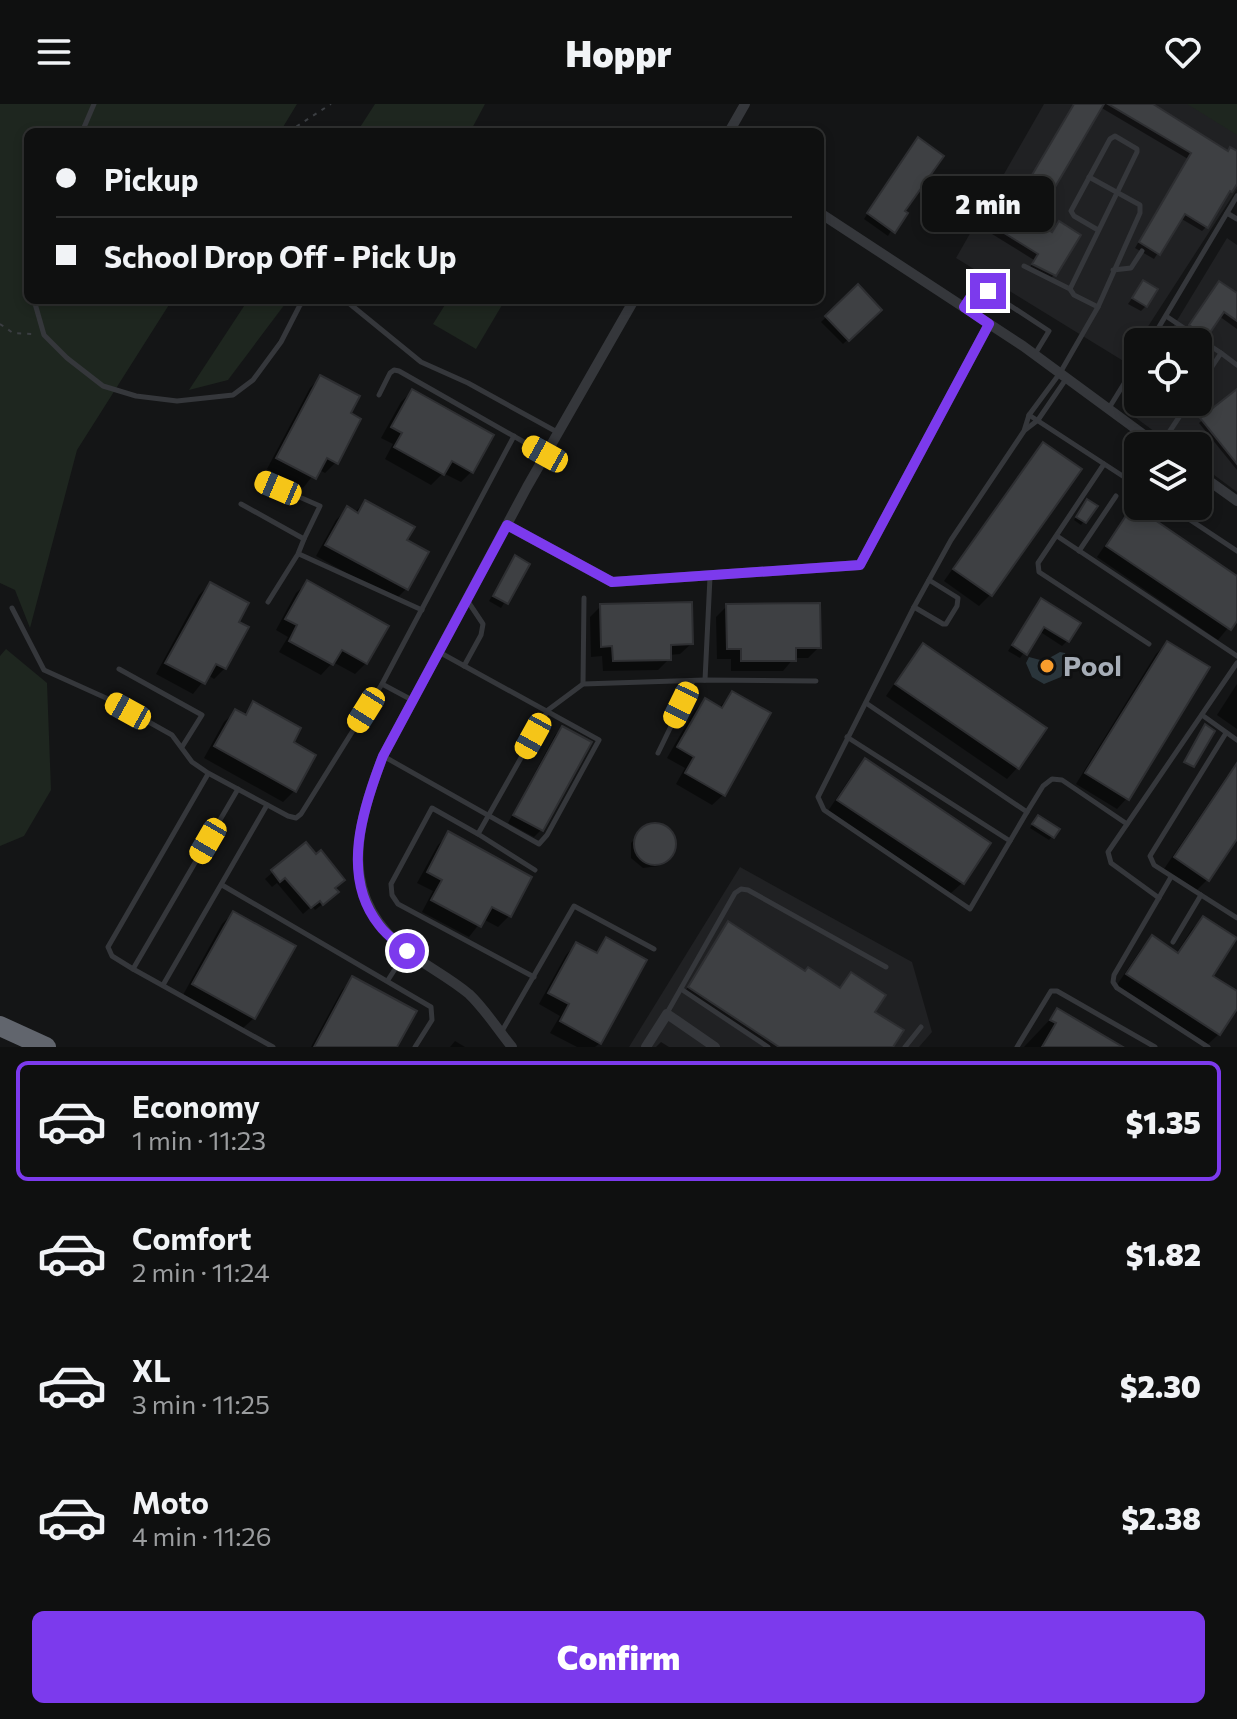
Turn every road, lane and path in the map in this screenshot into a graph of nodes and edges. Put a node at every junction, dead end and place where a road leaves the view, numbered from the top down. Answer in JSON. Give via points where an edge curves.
{"nodes":[{"id":1,"x":94,"y":104,"type":"edge"},
{"id":2,"x":331,"y":104,"type":"edge"},
{"id":3,"x":745,"y":104,"type":"edge"},
{"id":4,"x":84,"y":128,"type":"edge"},
{"id":5,"x":294,"y":128,"type":"edge"},
{"id":6,"x":731,"y":128,"type":"edge"},
{"id":7,"x":1089,"y":177,"type":"junction"},
{"id":8,"x":1117,"y":192,"type":"junction"},
{"id":9,"x":1237,"y":196,"type":"edge"},
{"id":10,"x":1227,"y":213,"type":"junction"},
{"id":11,"x":824,"y":216,"type":"edge"},
{"id":12,"x":1237,"y":219,"type":"edge"},
{"id":13,"x":1098,"y":230,"type":"junction"},
{"id":14,"x":1142,"y":251,"type":"dead end"},
{"id":15,"x":1024,"y":266,"type":"dead end"},
{"id":16,"x":1113,"y":270,"type":"junction"},
{"id":17,"x":1070,"y":289,"type":"junction"},
{"id":18,"x":35,"y":304,"type":"edge"},
{"id":19,"x":301,"y":304,"type":"edge"},
{"id":20,"x":350,"y":304,"type":"edge"},
{"id":21,"x":632,"y":304,"type":"edge"},
{"id":22,"x":964,"y":307,"type":"junction"},
{"id":23,"x":1098,"y":307,"type":"junction"},
{"id":24,"x":1166,"y":316,"type":"junction"},
{"id":25,"x":0,"y":324,"type":"edge"},
{"id":26,"x":989,"y":324,"type":"junction"},
{"id":27,"x":1159,"y":328,"type":"edge"},
{"id":28,"x":1049,"y":331,"type":"junction"},
{"id":29,"x":44,"y":335,"type":"junction"},
{"id":30,"x":1055,"y":335,"type":"dead end"},
{"id":31,"x":1221,"y":353,"type":"junction"},
{"id":32,"x":1034,"y":355,"type":"junction"},
{"id":33,"x":1237,"y":365,"type":"edge"},
{"id":34,"x":1212,"y":367,"type":"edge"},
{"id":35,"x":1063,"y":376,"type":"junction"},
{"id":36,"x":1124,"y":384,"type":"edge"},
{"id":37,"x":379,"y":395,"type":"dead end"},
{"id":38,"x":1109,"y":409,"type":"junction"},
{"id":39,"x":1029,"y":415,"type":"junction"},
{"id":40,"x":1038,"y":420,"type":"junction"},
{"id":41,"x":1024,"y":431,"type":"junction"},
{"id":42,"x":558,"y":432,"type":"junction"},
{"id":43,"x":1141,"y":432,"type":"edge"},
{"id":44,"x":514,"y":436,"type":"junction"},
{"id":45,"x":545,"y":454,"type":"junction"},
{"id":46,"x":1104,"y":464,"type":"junction"},
{"id":47,"x":1124,"y":477,"type":"edge"},
{"id":48,"x":258,"y":479,"type":"dead end"},
{"id":49,"x":1212,"y":483,"type":"edge"},
{"id":50,"x":1116,"y":496,"type":"dead end"},
{"id":51,"x":1237,"y":501,"type":"edge"},
{"id":52,"x":241,"y":504,"type":"dead end"},
{"id":53,"x":1190,"y":520,"type":"edge"},
{"id":54,"x":507,"y":525,"type":"junction"},
{"id":55,"x":1057,"y":536,"type":"junction"},
{"id":56,"x":304,"y":539,"type":"junction"},
{"id":57,"x":1079,"y":551,"type":"junction"},
{"id":58,"x":1237,"y":551,"type":"edge"},
{"id":59,"x":298,"y":554,"type":"junction"},
{"id":60,"x":710,"y":576,"type":"junction"},
{"id":61,"x":929,"y":580,"type":"junction"},
{"id":62,"x":584,"y":598,"type":"dead end"},
{"id":63,"x":467,"y":600,"type":"junction"},
{"id":64,"x":268,"y":602,"type":"dead end"},
{"id":65,"x":914,"y":607,"type":"junction"},
{"id":66,"x":12,"y":608,"type":"dead end"},
{"id":67,"x":422,"y":610,"type":"junction"},
{"id":68,"x":1149,"y":644,"type":"dead end"},
{"id":69,"x":439,"y":651,"type":"junction"},
{"id":70,"x":1237,"y":656,"type":"edge"},
{"id":71,"x":1237,"y":663,"type":"edge"},
{"id":72,"x":464,"y":666,"type":"junction"},
{"id":73,"x":119,"y":669,"type":"dead end"},
{"id":74,"x":705,"y":680,"type":"junction"},
{"id":75,"x":693,"y":681,"type":"junction"},
{"id":76,"x":816,"y":681,"type":"dead end"},
{"id":77,"x":382,"y":684,"type":"junction"},
{"id":78,"x":583,"y":684,"type":"junction"},
{"id":79,"x":413,"y":700,"type":"junction"},
{"id":80,"x":866,"y":703,"type":"junction"},
{"id":81,"x":548,"y":710,"type":"junction"},
{"id":82,"x":1202,"y":715,"type":"junction"},
{"id":83,"x":1226,"y":733,"type":"junction"},
{"id":84,"x":847,"y":737,"type":"junction"},
{"id":85,"x":1237,"y":740,"type":"edge"},
{"id":86,"x":182,"y":747,"type":"junction"},
{"id":87,"x":658,"y":753,"type":"dead end"},
{"id":88,"x":383,"y":756,"type":"junction"},
{"id":89,"x":208,"y":773,"type":"junction"},
{"id":90,"x":238,"y":789,"type":"junction"},
{"id":91,"x":267,"y":805,"type":"junction"},
{"id":92,"x":1027,"y":812,"type":"junction"},
{"id":93,"x":489,"y":816,"type":"junction"},
{"id":94,"x":1127,"y":824,"type":"junction"},
{"id":95,"x":478,"y":834,"type":"junction"},
{"id":96,"x":1010,"y":841,"type":"junction"},
{"id":97,"x":535,"y":870,"type":"dead end"},
{"id":98,"x":1171,"y":877,"type":"junction"},
{"id":99,"x":222,"y":885,"type":"junction"},
{"id":100,"x":1201,"y":895,"type":"junction"},
{"id":101,"x":1159,"y":898,"type":"junction"},
{"id":102,"x":1237,"y":918,"type":"edge"},
{"id":103,"x":1173,"y":942,"type":"dead end"},
{"id":104,"x":654,"y":949,"type":"dead end"},
{"id":105,"x":407,"y":951,"type":"junction"},
{"id":106,"x":886,"y":967,"type":"dead end"},
{"id":107,"x":133,"y":969,"type":"junction"},
{"id":108,"x":534,"y":977,"type":"junction"},
{"id":109,"x":388,"y":980,"type":"junction"},
{"id":110,"x":163,"y":985,"type":"junction"},
{"id":111,"x":681,"y":989,"type":"junction"},
{"id":112,"x":667,"y":1014,"type":"junction"},
{"id":113,"x":0,"y":1026,"type":"edge"},
{"id":114,"x":921,"y":1027,"type":"dead end"},
{"id":115,"x":500,"y":1033,"type":"junction"},
{"id":116,"x":46,"y":1047,"type":"edge"},
{"id":117,"x":273,"y":1047,"type":"edge"},
{"id":118,"x":415,"y":1047,"type":"edge"},
{"id":119,"x":512,"y":1047,"type":"edge"},
{"id":120,"x":646,"y":1047,"type":"edge"},
{"id":121,"x":715,"y":1047,"type":"edge"},
{"id":122,"x":768,"y":1047,"type":"edge"},
{"id":123,"x":905,"y":1047,"type":"edge"},
{"id":124,"x":1017,"y":1047,"type":"edge"},
{"id":125,"x":1155,"y":1047,"type":"edge"},
{"id":126,"x":1208,"y":1047,"type":"edge"}],
"edges":[{"from":1,"to":4,"type":"lane"},
{"from":2,"to":5,"type":"path"},
{"from":3,"to":6,"type":"street"},
{"from":7,"to":8,"type":"lane"},
{"from":7,"to":8,"type":"lane","via":[[1115,136],[1137,149]]},
{"from":7,"to":13,"type":"lane","via":[[1071,211]]},
{"from":8,"to":13,"type":"lane"},
{"from":8,"to":16,"type":"lane","via":[[1141,209]]},
{"from":9,"to":10,"type":"lane"},
{"from":10,"to":12,"type":"lane"},
{"from":10,"to":24,"type":"lane"},
{"from":11,"to":22,"type":"street"},
{"from":13,"to":17,"type":"lane"},
{"from":14,"to":16,"type":"lane","via":[[1131,268]]},
{"from":15,"to":17,"type":"lane"},
{"from":16,"to":23,"type":"lane"},
{"from":17,"to":23,"type":"lane"},
{"from":18,"to":29,"type":"lane"},
{"from":19,"to":29,"type":"lane","via":[[253,380],[233,395],[177,401],[103,386]]},
{"from":20,"to":42,"type":"lane","via":[[421,362]]},
{"from":21,"to":42,"type":"street"},
{"from":22,"to":26,"type":"street"},
{"from":22,"to":28,"type":"lane","via":[[975,290],[987,290]]},
{"from":23,"to":35,"type":"lane"},
{"from":24,"to":27,"type":"lane"},
{"from":24,"to":31,"type":"lane"},
{"from":25,"to":29,"type":"path","via":[[13,333]]},
{"from":26,"to":32,"type":"street"},
{"from":26,"to":60,"type":"street","via":[[860,565]]},
{"from":28,"to":30,"type":"lane"},
{"from":28,"to":32,"type":"lane"},
{"from":31,"to":33,"type":"lane"},
{"from":31,"to":34,"type":"lane"},
{"from":32,"to":35,"type":"street"},
{"from":35,"to":38,"type":"street"},
{"from":35,"to":39,"type":"lane"},
{"from":35,"to":40,"type":"lane"},
{"from":36,"to":38,"type":"lane"},
{"from":37,"to":44,"type":"lane","via":[[390,373],[399,371]]},
{"from":38,"to":43,"type":"street"},
{"from":39,"to":40,"type":"lane"},
{"from":39,"to":41,"type":"lane"},
{"from":40,"to":41,"type":"lane"},
{"from":40,"to":46,"type":"lane"},
{"from":41,"to":61,"type":"lane"},
{"from":42,"to":45,"type":"street"},
{"from":44,"to":45,"type":"lane"},
{"from":44,"to":67,"type":"lane"},
{"from":45,"to":54,"type":"street"},
{"from":46,"to":47,"type":"lane"},
{"from":46,"to":55,"type":"lane"},
{"from":48,"to":56,"type":"lane","via":[[320,506]]},
{"from":49,"to":51,"type":"street"},
{"from":50,"to":57,"type":"lane"},
{"from":52,"to":56,"type":"lane"},
{"from":53,"to":58,"type":"lane"},
{"from":54,"to":60,"type":"street","via":[[612,582]]},
{"from":54,"to":63,"type":"street"},
{"from":55,"to":57,"type":"lane"},
{"from":55,"to":68,"type":"lane","via":[[1038,563],[1039,572]]},
{"from":56,"to":59,"type":"lane"},
{"from":57,"to":70,"type":"lane"},
{"from":59,"to":64,"type":"lane"},
{"from":59,"to":67,"type":"lane"},
{"from":60,"to":74,"type":"lane"},
{"from":61,"to":65,"type":"lane"},
{"from":61,"to":65,"type":"lane","via":[[958,598],[957,606],[946,624]]},
{"from":62,"to":78,"type":"lane"},
{"from":63,"to":69,"type":"street"},
{"from":63,"to":72,"type":"lane","via":[[483,624]]},
{"from":65,"to":80,"type":"lane"},
{"from":66,"to":86,"type":"lane","via":[[44,670],[106,698],[172,735]]},
{"from":67,"to":77,"type":"lane"},
{"from":69,"to":72,"type":"lane"},
{"from":69,"to":79,"type":"street"},
{"from":71,"to":82,"type":"lane"},
{"from":72,"to":81,"type":"lane"},
{"from":73,"to":86,"type":"lane","via":[[202,715]]},
{"from":74,"to":75,"type":"lane"},
{"from":74,"to":76,"type":"lane"},
{"from":75,"to":78,"type":"lane"},
{"from":75,"to":87,"type":"lane"},
{"from":77,"to":79,"type":"lane"},
{"from":77,"to":91,"type":"lane","via":[[301,814],[288,816]]},
{"from":78,"to":81,"type":"lane"},
{"from":79,"to":88,"type":"street"},
{"from":80,"to":84,"type":"lane"},
{"from":80,"to":92,"type":"lane"},
{"from":81,"to":93,"type":"lane"},
{"from":81,"to":93,"type":"lane","via":[[599,740],[562,808],[539,844]]},
{"from":82,"to":83,"type":"lane"},
{"from":82,"to":94,"type":"lane"},
{"from":83,"to":85,"type":"lane"},
{"from":83,"to":98,"type":"lane","via":[[1150,856]]},
{"from":84,"to":96,"type":"lane"},
{"from":84,"to":96,"type":"lane","via":[[819,804],[970,909]]},
{"from":86,"to":89,"type":"lane"},
{"from":88,"to":93,"type":"lane"},
{"from":88,"to":105,"type":"street","via":[[365,809],[357,875],[365,904],[379,926]]},
{"from":89,"to":90,"type":"lane"},
{"from":89,"to":107,"type":"lane","via":[[110,940],[112,956]]},
{"from":90,"to":91,"type":"lane"},
{"from":90,"to":107,"type":"lane"},
{"from":91,"to":99,"type":"lane"},
{"from":92,"to":94,"type":"lane","via":[[1043,786],[1062,780]]},
{"from":92,"to":96,"type":"lane"},
{"from":93,"to":95,"type":"lane"},
{"from":94,"to":101,"type":"lane","via":[[1108,852],[1109,860]]},
{"from":95,"to":97,"type":"lane"},
{"from":95,"to":108,"type":"lane","via":[[432,808],[391,884],[392,895],[398,904]]},
{"from":98,"to":100,"type":"lane"},
{"from":98,"to":101,"type":"lane"},
{"from":99,"to":109,"type":"lane"},
{"from":99,"to":110,"type":"lane"},
{"from":100,"to":102,"type":"lane"},
{"from":100,"to":103,"type":"lane"},
{"from":101,"to":126,"type":"lane","via":[[1113,982]]},
{"from":104,"to":108,"type":"lane","via":[[574,906]]},
{"from":105,"to":109,"type":"lane"},
{"from":105,"to":115,"type":"street","via":[[471,996]]},
{"from":106,"to":111,"type":"lane","via":[[741,889]]},
{"from":107,"to":110,"type":"lane"},
{"from":108,"to":115,"type":"lane"},
{"from":109,"to":118,"type":"lane","via":[[431,1007],[432,1020]]},
{"from":110,"to":117,"type":"lane"},
{"from":111,"to":112,"type":"lane"},
{"from":111,"to":122,"type":"lane"},
{"from":112,"to":120,"type":"street"},
{"from":112,"to":121,"type":"street"},
{"from":113,"to":116,"type":"highway"},
{"from":114,"to":123,"type":"lane"},
{"from":115,"to":119,"type":"street"},
{"from":124,"to":125,"type":"lane","via":[[1051,991]]}]}
